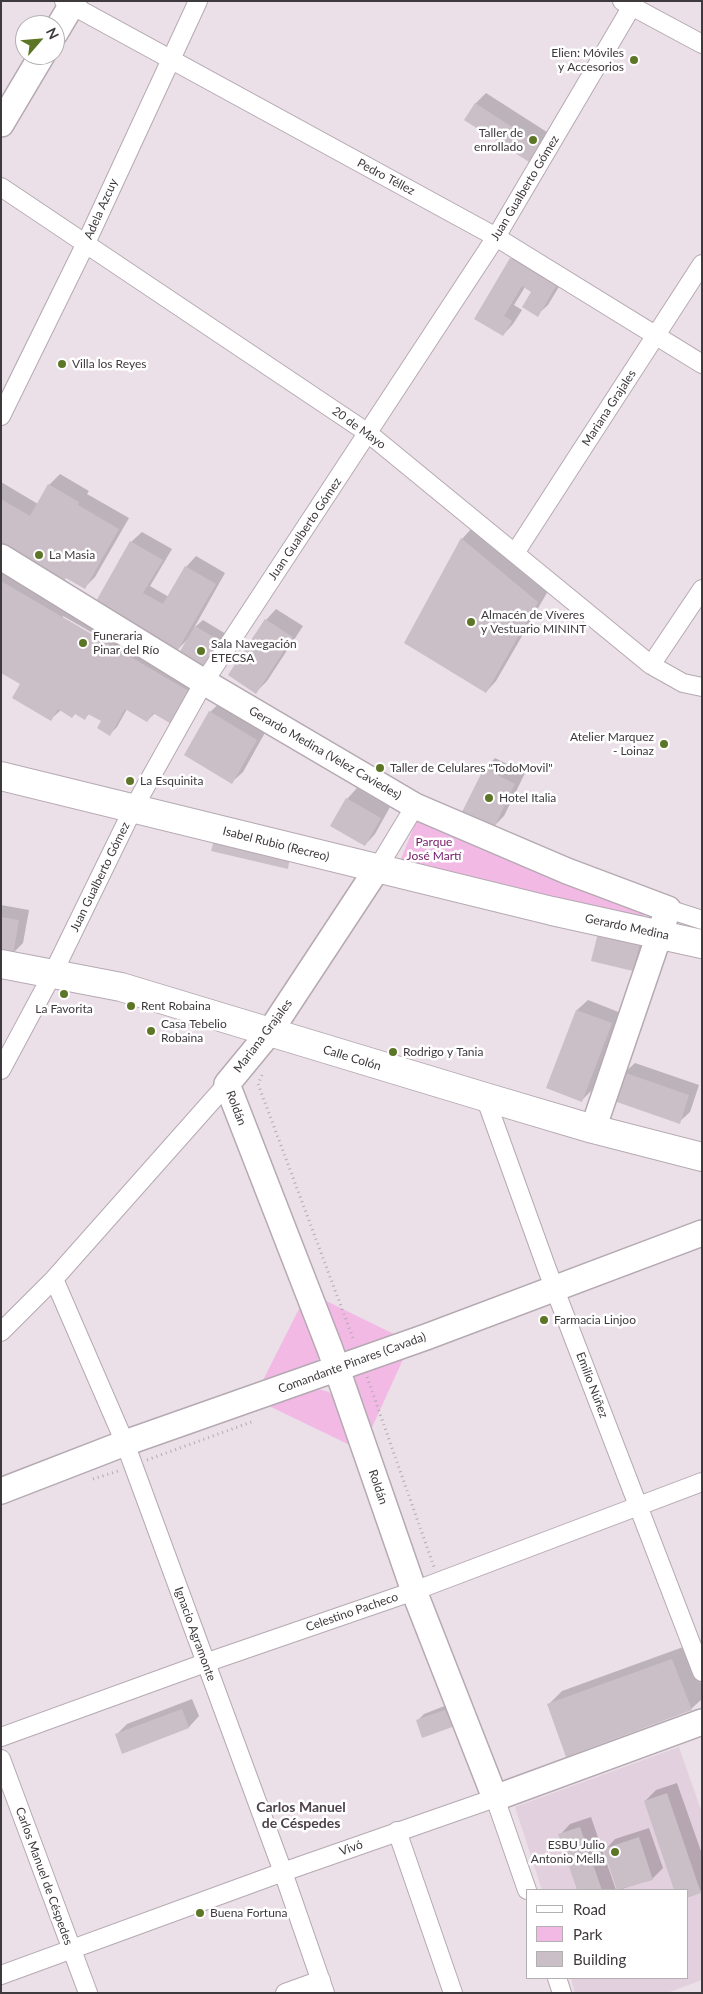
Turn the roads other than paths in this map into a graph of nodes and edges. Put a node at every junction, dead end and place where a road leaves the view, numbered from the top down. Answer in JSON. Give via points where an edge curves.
{"nodes":[{"id":1,"x":198,"y":1,"type":"edge"},
{"id":2,"x":70,"y":3,"type":"edge"},
{"id":3,"x":629,"y":3,"type":"edge"},
{"id":4,"x":64,"y":15,"type":"edge"},
{"id":5,"x":702,"y":44,"type":"edge"},
{"id":6,"x":169,"y":60,"type":"junction"},
{"id":7,"x":36,"y":65,"type":"edge"},
{"id":8,"x":1,"y":124,"type":"edge"},
{"id":9,"x":1,"y":187,"type":"edge"},
{"id":10,"x":496,"y":237,"type":"junction"},
{"id":11,"x":86,"y":243,"type":"junction"},
{"id":12,"x":702,"y":264,"type":"edge"},
{"id":13,"x":656,"y":335,"type":"junction"},
{"id":14,"x":702,"y":364,"type":"edge"},
{"id":15,"x":1,"y":416,"type":"edge"},
{"id":16,"x":368,"y":433,"type":"junction"},
{"id":17,"x":515,"y":552,"type":"junction"},
{"id":18,"x":1,"y":557,"type":"edge"},
{"id":19,"x":702,"y":589,"type":"edge"},
{"id":20,"x":651,"y":665,"type":"junction"},
{"id":21,"x":204,"y":682,"type":"junction"},
{"id":22,"x":702,"y":687,"type":"edge"},
{"id":23,"x":1,"y":776,"type":"edge"},
{"id":24,"x":414,"y":806,"type":"junction"},
{"id":25,"x":133,"y":809,"type":"junction"},
{"id":26,"x":377,"y":869,"type":"junction"},
{"id":27,"x":668,"y":909,"type":"junction"},
{"id":28,"x":552,"y":911,"type":"joint"},
{"id":29,"x":702,"y":920,"type":"edge"},
{"id":30,"x":660,"y":934,"type":"junction"},
{"id":31,"x":702,"y":944,"type":"edge"},
{"id":32,"x":1,"y":964,"type":"edge"},
{"id":33,"x":52,"y":973,"type":"junction"},
{"id":34,"x":269,"y":1033,"type":"junction"},
{"id":35,"x":1,"y":1070,"type":"edge"},
{"id":36,"x":227,"y":1084,"type":"junction"},
{"id":37,"x":485,"y":1098,"type":"junction"},
{"id":38,"x":593,"y":1129,"type":"junction"},
{"id":39,"x":702,"y":1156,"type":"edge"},
{"id":40,"x":702,"y":1233,"type":"edge"},
{"id":41,"x":54,"y":1279,"type":"junction"},
{"id":42,"x":554,"y":1287,"type":"junction"},
{"id":43,"x":1,"y":1332,"type":"edge"},
{"id":44,"x":337,"y":1369,"type":"junction"},
{"id":45,"x":125,"y":1442,"type":"junction"},
{"id":46,"x":702,"y":1482,"type":"edge"},
{"id":47,"x":1,"y":1491,"type":"edge"},
{"id":48,"x":639,"y":1508,"type":"junction"},
{"id":49,"x":414,"y":1591,"type":"junction"},
{"id":50,"x":206,"y":1663,"type":"junction"},
{"id":51,"x":702,"y":1672,"type":"edge"},
{"id":52,"x":702,"y":1722,"type":"edge"},
{"id":53,"x":1,"y":1737,"type":"edge"},
{"id":54,"x":1,"y":1759,"type":"edge"},
{"id":55,"x":495,"y":1798,"type":"junction"},
{"id":56,"x":397,"y":1831,"type":"junction"},
{"id":57,"x":284,"y":1872,"type":"junction"},
{"id":58,"x":527,"y":1889,"type":"edge"},
{"id":59,"x":71,"y":1949,"type":"junction"},
{"id":60,"x":1,"y":1976,"type":"edge"},
{"id":61,"x":557,"y":1979,"type":"edge"},
{"id":62,"x":323,"y":1986,"type":"edge"},
{"id":63,"x":88,"y":1993,"type":"edge"},
{"id":64,"x":285,"y":1993,"type":"edge"},
{"id":65,"x":453,"y":1993,"type":"edge"},
{"id":66,"x":562,"y":1993,"type":"edge"}],
"edges":[{"from":1,"to":6,"type":"street","name":"Adela Azcuy"},
{"from":2,"to":4,"type":"street"},
{"from":2,"to":6,"type":"street","name":"Pedro Téllez"},
{"from":3,"to":5,"type":"street"},
{"from":3,"to":10,"type":"street","name":"Juan Gualberto Gómez"},
{"from":6,"to":10,"type":"street","name":"Pedro Téllez"},
{"from":6,"to":11,"type":"street","name":"Adela Azcuy"},
{"from":7,"to":8,"type":"street"},
{"from":9,"to":11,"type":"street","name":"20 de Mayo"},
{"from":10,"to":13,"type":"street","name":"Pedro Téllez"},
{"from":10,"to":16,"type":"street","name":"Juan Gualberto Gómez"},
{"from":11,"to":15,"type":"street","name":"Adela Azcuy"},
{"from":11,"to":16,"type":"street","name":"20 de Mayo"},
{"from":12,"to":13,"type":"street","name":"Mariana Grajales"},
{"from":13,"to":14,"type":"street","name":"Pedro Téllez"},
{"from":13,"to":17,"type":"street","name":"Mariana Grajales"},
{"from":16,"to":17,"type":"street","name":"20 de Mayo"},
{"from":16,"to":21,"type":"street","name":"Juan Gualberto Gómez"},
{"from":17,"to":20,"type":"street","name":"20 de Mayo"},
{"from":18,"to":21,"type":"street","name":"Gerardo Medina (Velez Caviedes)"},
{"from":19,"to":20,"type":"street"},
{"from":20,"to":22,"type":"street","name":"20 de Mayo","via":[[683,683]]},
{"from":21,"to":24,"type":"street","name":"Gerardo Medina (Velez Caviedes)"},
{"from":21,"to":25,"type":"street","name":"Juan Gualberto Gómez"},
{"from":23,"to":25,"type":"main road","name":"Isabel Rubio (Recreo)"},
{"from":24,"to":26,"type":"street","name":"Mariana Grajales"},
{"from":24,"to":27,"type":"street","name":"Gerardo Medina (Velez Caviedes)","via":[[567,871]]},
{"from":25,"to":26,"type":"main road","name":"Isabel Rubio (Recreo)"},
{"from":25,"to":33,"type":"street","name":"Juan Gualberto Gómez"},
{"from":26,"to":28,"type":"main road","name":"Isabel Rubio (Recreo)"},
{"from":26,"to":34,"type":"street","name":"Mariana Grajales"},
{"from":27,"to":29,"type":"street","name":"Gerardo Medina"},
{"from":27,"to":30,"type":"street"},
{"from":28,"to":30,"type":"main road","name":"Gerardo Medina"},
{"from":30,"to":31,"type":"main road","name":"Gerardo Medina"},
{"from":30,"to":38,"type":"street"},
{"from":32,"to":33,"type":"main road","name":"Calle Colón"},
{"from":33,"to":34,"type":"main road","name":"Calle Colón","via":[[121,987]]},
{"from":33,"to":35,"type":"street","name":"Juan Gualberto Gómez"},
{"from":34,"to":36,"type":"street","name":"Mariana Grajales"},
{"from":34,"to":37,"type":"main road","name":"Calle Colón"},
{"from":36,"to":41,"type":"street","name":"Mariana Grajales"},
{"from":36,"to":44,"type":"street","name":"Roldán"},
{"from":37,"to":38,"type":"main road","name":"Calle Colón"},
{"from":37,"to":42,"type":"street","name":"Emilio Núñez"},
{"from":38,"to":39,"type":"main road","name":"Calle Colón"},
{"from":40,"to":42,"type":"street","name":"Comandante Pinares (Cavada)"},
{"from":41,"to":43,"type":"street","name":"Mariana Grajales"},
{"from":41,"to":45,"type":"street","name":"Ignacio Agramonte"},
{"from":42,"to":44,"type":"street","name":"Comandante Pinares (Cavada)"},
{"from":42,"to":48,"type":"street","name":"Emilio Núñez"},
{"from":44,"to":45,"type":"street","name":"Comandante Pinares (Cavada)"},
{"from":44,"to":49,"type":"street","name":"Roldán"},
{"from":45,"to":47,"type":"street","name":"Comandante Pinares (Cavada)"},
{"from":45,"to":50,"type":"street","name":"Ignacio Agramonte"},
{"from":46,"to":48,"type":"street","name":"Celestino Pacheco"},
{"from":48,"to":49,"type":"street","name":"Celestino Pacheco"},
{"from":48,"to":51,"type":"street","name":"Emilio Núñez"},
{"from":49,"to":50,"type":"street","name":"Celestino Pacheco"},
{"from":49,"to":55,"type":"street","name":"Roldán"},
{"from":50,"to":53,"type":"street","name":"Celestino Pacheco"},
{"from":50,"to":57,"type":"street","name":"Ignacio Agramonte"},
{"from":52,"to":55,"type":"street","name":"Vivó"},
{"from":54,"to":59,"type":"street","name":"Carlos Manuel de Céspedes"},
{"from":55,"to":56,"type":"street","name":"Vivó"},
{"from":55,"to":58,"type":"street","name":"Roldán"},
{"from":56,"to":57,"type":"street","name":"Vivó"},
{"from":56,"to":65,"type":"street"},
{"from":57,"to":59,"type":"street","name":"Vivó"},
{"from":57,"to":62,"type":"street","name":"Ignacio Agramonte"},
{"from":59,"to":60,"type":"street","name":"Vivó"},
{"from":59,"to":63,"type":"street","name":"Carlos Manuel de Céspedes"},
{"from":61,"to":66,"type":"street"},
{"from":62,"to":64,"type":"street"}]}
